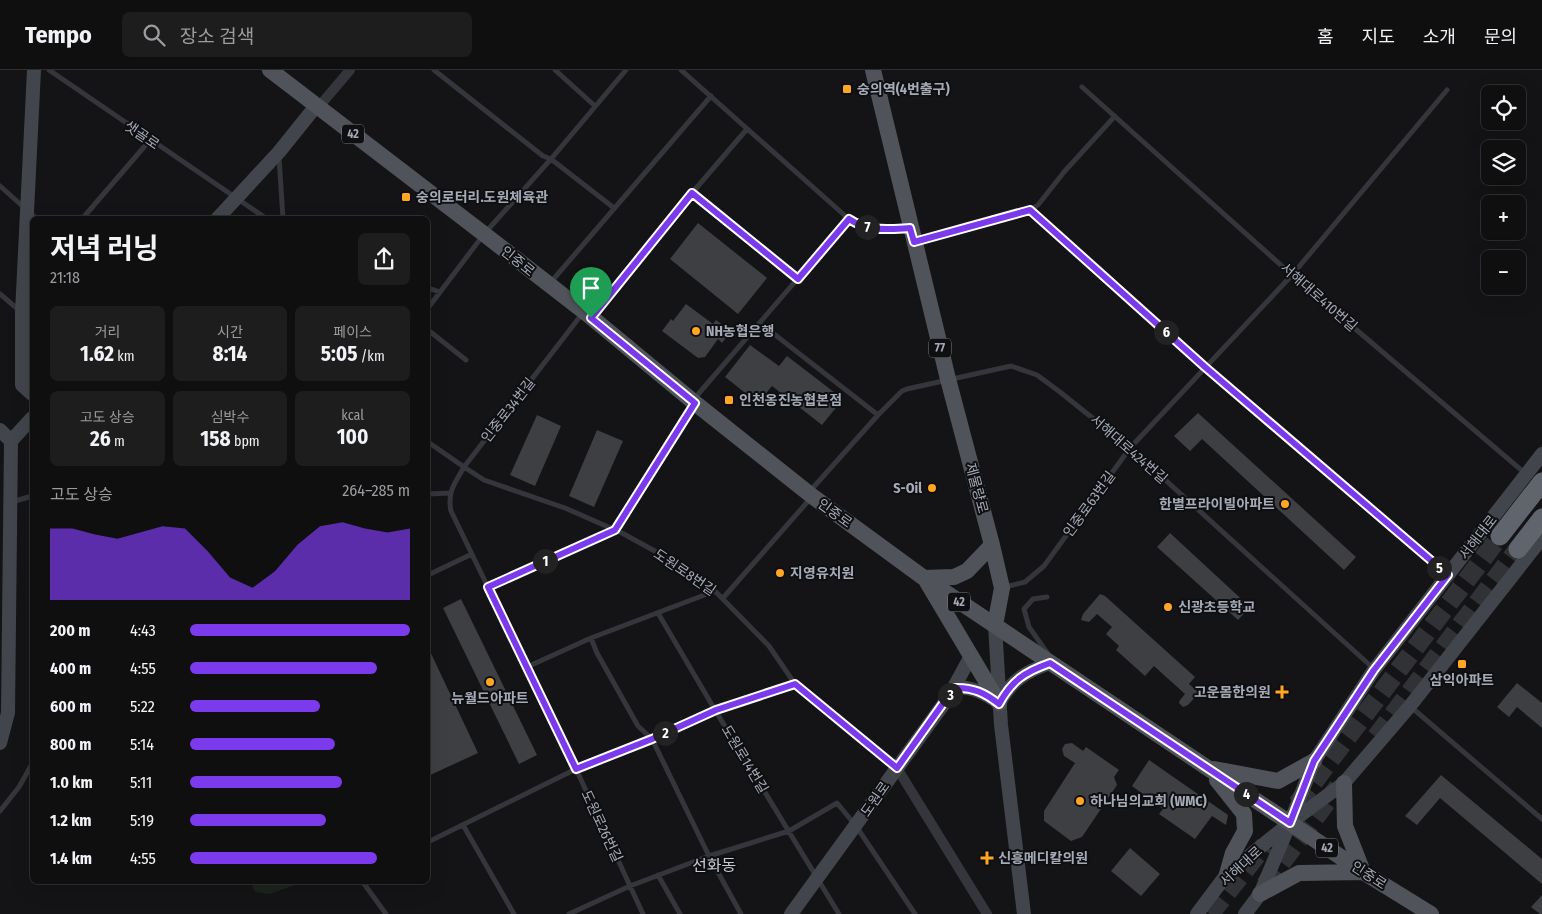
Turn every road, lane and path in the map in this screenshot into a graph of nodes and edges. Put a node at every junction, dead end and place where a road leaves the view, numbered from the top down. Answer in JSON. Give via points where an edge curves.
{"nodes":[{"id":1,"x":34,"y":70,"type":"edge"},
{"id":2,"x":49,"y":70,"type":"edge"},
{"id":3,"x":270,"y":70,"type":"edge"},
{"id":4,"x":350,"y":70,"type":"edge"},
{"id":5,"x":434,"y":70,"type":"edge"},
{"id":6,"x":555,"y":70,"type":"edge"},
{"id":7,"x":626,"y":70,"type":"edge"},
{"id":8,"x":681,"y":70,"type":"edge"},
{"id":9,"x":873,"y":70,"type":"edge"},
{"id":10,"x":1082,"y":87,"type":"dead end"},
{"id":11,"x":1448,"y":90,"type":"dead end"},
{"id":12,"x":711,"y":96,"type":"junction"},
{"id":13,"x":316,"y":106,"type":"junction"},
{"id":14,"x":596,"y":106,"type":"junction"},
{"id":15,"x":1115,"y":116,"type":"junction"},
{"id":16,"x":747,"y":129,"type":"junction"},
{"id":17,"x":150,"y":140,"type":"junction"},
{"id":18,"x":279,"y":152,"type":"junction"},
{"id":19,"x":551,"y":159,"type":"junction"},
{"id":20,"x":0,"y":186,"type":"edge"},
{"id":21,"x":692,"y":193,"type":"junction"},
{"id":22,"x":237,"y":198,"type":"junction"},
{"id":23,"x":614,"y":208,"type":"junction"},
{"id":24,"x":1030,"y":210,"type":"junction"},
{"id":25,"x":32,"y":214,"type":"edge"},
{"id":26,"x":85,"y":216,"type":"edge"},
{"id":27,"x":220,"y":216,"type":"edge"},
{"id":28,"x":263,"y":216,"type":"edge"},
{"id":29,"x":284,"y":216,"type":"edge"},
{"id":30,"x":849,"y":219,"type":"junction"},
{"id":31,"x":30,"y":234,"type":"edge"},
{"id":32,"x":484,"y":234,"type":"junction"},
{"id":33,"x":912,"y":235,"type":"junction"},
{"id":34,"x":1292,"y":275,"type":"junction"},
{"id":35,"x":798,"y":279,"type":"junction"},
{"id":36,"x":549,"y":285,"type":"junction"},
{"id":37,"x":430,"y":289,"type":"edge"},
{"id":38,"x":440,"y":292,"type":"junction"},
{"id":39,"x":0,"y":294,"type":"edge"},
{"id":40,"x":430,"y":305,"type":"edge"},
{"id":41,"x":22,"y":313,"type":"junction"},
{"id":42,"x":588,"y":315,"type":"junction"},
{"id":43,"x":760,"y":323,"type":"junction"},
{"id":44,"x":430,"y":332,"type":"edge"},
{"id":45,"x":466,"y":360,"type":"dead end"},
{"id":46,"x":1205,"y":367,"type":"junction"},
{"id":47,"x":948,"y":379,"type":"junction"},
{"id":48,"x":30,"y":392,"type":"edge"},
{"id":49,"x":694,"y":402,"type":"junction"},
{"id":50,"x":878,"y":415,"type":"junction"},
{"id":51,"x":30,"y":420,"type":"edge"},
{"id":52,"x":0,"y":430,"type":"edge"},
{"id":53,"x":11,"y":441,"type":"junction"},
{"id":54,"x":430,"y":443,"type":"edge"},
{"id":55,"x":1130,"y":448,"type":"junction"},
{"id":56,"x":1542,"y":454,"type":"edge"},
{"id":57,"x":464,"y":468,"type":"junction"},
{"id":58,"x":1534,"y":478,"type":"edge"},
{"id":59,"x":450,"y":493,"type":"junction"},
{"id":60,"x":430,"y":494,"type":"edge"},
{"id":61,"x":810,"y":495,"type":"junction"},
{"id":62,"x":30,"y":497,"type":"edge"},
{"id":63,"x":10,"y":503,"type":"junction"},
{"id":64,"x":1542,"y":518,"type":"edge"},
{"id":65,"x":615,"y":530,"type":"junction"},
{"id":66,"x":1500,"y":536,"type":"tunnel mouth"},
{"id":67,"x":1542,"y":538,"type":"edge"},
{"id":68,"x":992,"y":545,"type":"junction"},
{"id":69,"x":1518,"y":549,"type":"tunnel mouth"},
{"id":70,"x":472,"y":554,"type":"junction"},
{"id":71,"x":430,"y":574,"type":"edge"},
{"id":72,"x":1448,"y":575,"type":"junction"},
{"id":73,"x":924,"y":578,"type":"junction"},
{"id":74,"x":488,"y":587,"type":"junction"},
{"id":75,"x":1002,"y":588,"type":"junction"},
{"id":76,"x":715,"y":591,"type":"junction"},
{"id":77,"x":1047,"y":597,"type":"dead end"},
{"id":78,"x":722,"y":598,"type":"junction"},
{"id":79,"x":658,"y":613,"type":"junction"},
{"id":80,"x":994,"y":626,"type":"junction"},
{"id":81,"x":591,"y":638,"type":"junction"},
{"id":82,"x":970,"y":656,"type":"junction"},
{"id":83,"x":1054,"y":666,"type":"junction"},
{"id":84,"x":527,"y":667,"type":"junction"},
{"id":85,"x":1374,"y":670,"type":"junction"},
{"id":86,"x":795,"y":684,"type":"junction"},
{"id":87,"x":954,"y":688,"type":"junction"},
{"id":88,"x":999,"y":704,"type":"junction"},
{"id":89,"x":1410,"y":706,"type":"junction"},
{"id":90,"x":716,"y":710,"type":"junction"},
{"id":91,"x":652,"y":739,"type":"junction"},
{"id":92,"x":0,"y":743,"type":"edge"},
{"id":93,"x":1314,"y":761,"type":"junction"},
{"id":94,"x":30,"y":768,"type":"edge"},
{"id":95,"x":897,"y":768,"type":"junction"},
{"id":96,"x":1207,"y":768,"type":"junction"},
{"id":97,"x":576,"y":769,"type":"junction"},
{"id":98,"x":1344,"y":783,"type":"junction"},
{"id":99,"x":0,"y":811,"type":"edge"},
{"id":100,"x":1542,"y":819,"type":"edge"},
{"id":101,"x":1290,"y":823,"type":"junction"},
{"id":102,"x":463,"y":825,"type":"junction"},
{"id":103,"x":856,"y":826,"type":"junction"},
{"id":104,"x":789,"y":831,"type":"junction"},
{"id":105,"x":430,"y":841,"type":"edge"},
{"id":106,"x":709,"y":856,"type":"junction"},
{"id":107,"x":1363,"y":872,"type":"junction"},
{"id":108,"x":1227,"y":874,"type":"junction"},
{"id":109,"x":658,"y":875,"type":"junction"},
{"id":110,"x":818,"y":877,"type":"junction"},
{"id":111,"x":364,"y":884,"type":"edge"},
{"id":112,"x":630,"y":886,"type":"junction"},
{"id":113,"x":1260,"y":894,"type":"junction"},
{"id":114,"x":386,"y":914,"type":"edge"},
{"id":115,"x":514,"y":914,"type":"edge"},
{"id":116,"x":569,"y":914,"type":"edge"},
{"id":117,"x":643,"y":914,"type":"edge"},
{"id":118,"x":680,"y":914,"type":"edge"},
{"id":119,"x":741,"y":914,"type":"edge"},
{"id":120,"x":791,"y":914,"type":"edge"},
{"id":121,"x":840,"y":914,"type":"edge"},
{"id":122,"x":915,"y":914,"type":"edge"},
{"id":123,"x":988,"y":914,"type":"edge"},
{"id":124,"x":1024,"y":914,"type":"edge"},
{"id":125,"x":1197,"y":914,"type":"edge"},
{"id":126,"x":1245,"y":914,"type":"edge"},
{"id":127,"x":1431,"y":914,"type":"edge"}],
"edges":[{"from":1,"to":25,"type":"main road"},
{"from":2,"to":17,"type":"lane","name":"샛골로"},
{"from":3,"to":13,"type":"main road","name":"인중로","number":"42"},
{"from":4,"to":13,"type":"street"},
{"from":5,"to":19,"type":"lane"},
{"from":6,"to":14,"type":"lane"},
{"from":7,"to":14,"type":"lane"},
{"from":8,"to":12,"type":"lane"},
{"from":9,"to":33,"type":"main road","name":"제물량로","number":"77"},
{"from":10,"to":15,"type":"lane","name":"서해대로410번길"},
{"from":11,"to":34,"type":"lane","name":"인중로63번길"},
{"from":12,"to":16,"type":"lane"},
{"from":12,"to":23,"type":"lane"},
{"from":13,"to":18,"type":"main road"},
{"from":13,"to":32,"type":"main road","name":"인중로","number":"42"},
{"from":14,"to":19,"type":"lane"},
{"from":15,"to":24,"type":"lane","via":[[1038,205]]},
{"from":15,"to":34,"type":"lane","name":"서해대로410번길"},
{"from":16,"to":21,"type":"lane","name":"인중로34번길"},
{"from":16,"to":30,"type":"lane"},
{"from":17,"to":22,"type":"lane","name":"샛골로"},
{"from":17,"to":26,"type":"lane"},
{"from":18,"to":22,"type":"main road"},
{"from":18,"to":29,"type":"lane"},
{"from":19,"to":23,"type":"lane"},
{"from":19,"to":32,"type":"lane"},
{"from":20,"to":25,"type":"lane"},
{"from":21,"to":35,"type":"lane"},
{"from":21,"to":42,"type":"lane","name":"인중로34번길"},
{"from":22,"to":27,"type":"main road"},
{"from":22,"to":28,"type":"lane","name":"샛골로"},
{"from":23,"to":36,"type":"lane"},
{"from":24,"to":33,"type":"lane"},
{"from":24,"to":46,"type":"lane"},
{"from":30,"to":33,"type":"lane","via":[[863,226]]},
{"from":30,"to":35,"type":"lane"},
{"from":31,"to":41,"type":"main road"},
{"from":32,"to":36,"type":"main road","name":"인중로","number":"42"},
{"from":32,"to":38,"type":"lane"},
{"from":33,"to":47,"type":"main road","name":"제물량로","number":"77"},
{"from":34,"to":46,"type":"lane","name":"인중로63번길"},
{"from":34,"to":58,"type":"lane","name":"서해대로410번길"},
{"from":35,"to":43,"type":"lane"},
{"from":36,"to":42,"type":"main road","name":"인중로","number":"42"},
{"from":37,"to":38,"type":"lane"},
{"from":38,"to":40,"type":"lane"},
{"from":39,"to":41,"type":"lane"},
{"from":41,"to":48,"type":"main road","via":[[22,385]]},
{"from":42,"to":49,"type":"main road","name":"인중로","number":"42"},
{"from":42,"to":57,"type":"lane","name":"인중로34번길"},
{"from":43,"to":49,"type":"lane"},
{"from":43,"to":50,"type":"lane"},
{"from":44,"to":45,"type":"lane"},
{"from":46,"to":55,"type":"lane","name":"인중로63번길"},
{"from":46,"to":72,"type":"lane"},
{"from":47,"to":50,"type":"lane","name":"서해대로424번길","via":[[907,388]]},
{"from":47,"to":55,"type":"lane","name":"서해대로424번길","via":[[1011,366],[1037,375]]},
{"from":47,"to":68,"type":"main road","name":"제물량로","number":"77"},
{"from":49,"to":61,"type":"main road","name":"인중로","number":"42"},
{"from":49,"to":65,"type":"lane"},
{"from":50,"to":61,"type":"lane","name":"서해대로424번길"},
{"from":51,"to":53,"type":"main road"},
{"from":52,"to":53,"type":"main road"},
{"from":53,"to":63,"type":"main road"},
{"from":54,"to":57,"type":"lane","name":"도원로8번길"},
{"from":55,"to":75,"type":"lane","name":"인중로63번길","via":[[1044,566],[1025,582]]},
{"from":55,"to":85,"type":"lane","name":"서해대로424번길"},
{"from":56,"to":58,"type":"main road","name":"서해대로"},
{"from":57,"to":59,"type":"lane","name":"인중로34번길"},
{"from":57,"to":65,"type":"lane","name":"도원로8번길","via":[[484,480],[565,508]]},
{"from":58,"to":66,"type":"highway"},
{"from":58,"to":72,"type":"main road","name":"서해대로"},
{"from":59,"to":60,"type":"lane"},
{"from":59,"to":70,"type":"lane","name":"도원로26번길","via":[[451,510]]},
{"from":61,"to":73,"type":"main road","name":"인중로","number":"42"},
{"from":61,"to":78,"type":"lane","name":"서해대로424번길"},
{"from":62,"to":63,"type":"lane"},
{"from":63,"to":92,"type":"main road","via":[[8,712]]},
{"from":64,"to":69,"type":"highway"},
{"from":65,"to":74,"type":"lane"},
{"from":65,"to":76,"type":"lane","name":"도원로8번길","via":[[671,560]]},
{"from":67,"to":89,"type":"main road","name":"서해대로"},
{"from":68,"to":73,"type":"main road","via":[[966,571],[954,577]]},
{"from":68,"to":75,"type":"main road","name":"제물량로","number":"77"},
{"from":70,"to":71,"type":"lane"},
{"from":70,"to":74,"type":"lane","name":"도원로26번길"},
{"from":72,"to":85,"type":"main road","name":"서해대로"},
{"from":73,"to":80,"type":"main road","name":"인중로","number":"42"},
{"from":73,"to":82,"type":"main road"},
{"from":74,"to":84,"type":"lane","name":"도원로26번길"},
{"from":75,"to":80,"type":"main road","name":"제물량로","number":"77"},
{"from":76,"to":78,"type":"lane","name":"도원로8번길"},
{"from":76,"to":79,"type":"lane"},
{"from":77,"to":83,"type":"lane","via":[[1034,599],[1024,609],[1029,627]]},
{"from":78,"to":86,"type":"lane","name":"도원로8번길","via":[[769,646]]},
{"from":79,"to":81,"type":"lane"},
{"from":79,"to":90,"type":"lane","name":"도원로14번길"},
{"from":80,"to":83,"type":"main road","name":"인중로","number":"42"},
{"from":80,"to":88,"type":"main road","name":"제물량로"},
{"from":81,"to":84,"type":"lane"},
{"from":81,"to":91,"type":"lane","via":[[638,726]]},
{"from":82,"to":87,"type":"main road","name":"도원로"},
{"from":82,"to":88,"type":"main road"},
{"from":83,"to":88,"type":"main road","via":[[1023,675]]},
{"from":83,"to":96,"type":"main road","name":"인중로","number":"42"},
{"from":84,"to":97,"type":"lane","name":"도원로26번길"},
{"from":85,"to":93,"type":"main road","name":"서해대로"},
{"from":86,"to":90,"type":"lane"},
{"from":86,"to":95,"type":"lane","name":"도원로8번길"},
{"from":87,"to":88,"type":"main road","via":[[973,688]]},
{"from":87,"to":95,"type":"main road","name":"도원로"},
{"from":88,"to":124,"type":"main road","name":"제물량로"},
{"from":89,"to":98,"type":"main road","name":"서해대로"},
{"from":89,"to":100,"type":"lane"},
{"from":90,"to":91,"type":"lane"},
{"from":90,"to":104,"type":"lane","name":"도원로14번길"},
{"from":91,"to":97,"type":"lane"},
{"from":91,"to":106,"type":"lane"},
{"from":93,"to":96,"type":"main road","via":[[1278,781]]},
{"from":93,"to":101,"type":"main road","name":"서해대로"},
{"from":94,"to":99,"type":"lane"},
{"from":95,"to":103,"type":"main road","name":"도원로"},
{"from":95,"to":123,"type":"street"},
{"from":96,"to":101,"type":"main road","name":"인중로","number":"42"},
{"from":96,"to":108,"type":"main road","via":[[1244,814],[1245,831],[1233,853]]},
{"from":97,"to":102,"type":"lane"},
{"from":97,"to":112,"type":"lane","name":"도원로26번길"},
{"from":98,"to":101,"type":"main road","name":"서해대로"},
{"from":98,"to":107,"type":"main road","via":[[1345,826]]},
{"from":101,"to":107,"type":"main road","name":"인중로","number":"42"},
{"from":101,"to":108,"type":"main road","name":"서해대로"},
{"from":101,"to":113,"type":"main road","name":"서해대로"},
{"from":102,"to":105,"type":"lane"},
{"from":102,"to":115,"type":"lane"},
{"from":103,"to":104,"type":"lane","via":[[837,803]]},
{"from":103,"to":110,"type":"main road","name":"도원로"},
{"from":103,"to":122,"type":"lane"},
{"from":104,"to":106,"type":"lane"},
{"from":104,"to":110,"type":"lane","name":"도원로14번길"},
{"from":106,"to":109,"type":"lane"},
{"from":106,"to":119,"type":"lane"},
{"from":107,"to":113,"type":"main road","via":[[1299,873]]},
{"from":107,"to":127,"type":"main road","name":"인중로","number":"42"},
{"from":108,"to":125,"type":"main road","name":"서해대로"},
{"from":109,"to":112,"type":"lane"},
{"from":109,"to":118,"type":"lane"},
{"from":110,"to":120,"type":"main road","name":"도원로"},
{"from":110,"to":121,"type":"lane","name":"도원로14번길"},
{"from":111,"to":114,"type":"lane"},
{"from":112,"to":116,"type":"lane"},
{"from":112,"to":117,"type":"lane","name":"도원로26번길"},
{"from":113,"to":126,"type":"main road","name":"서해대로"}]}
